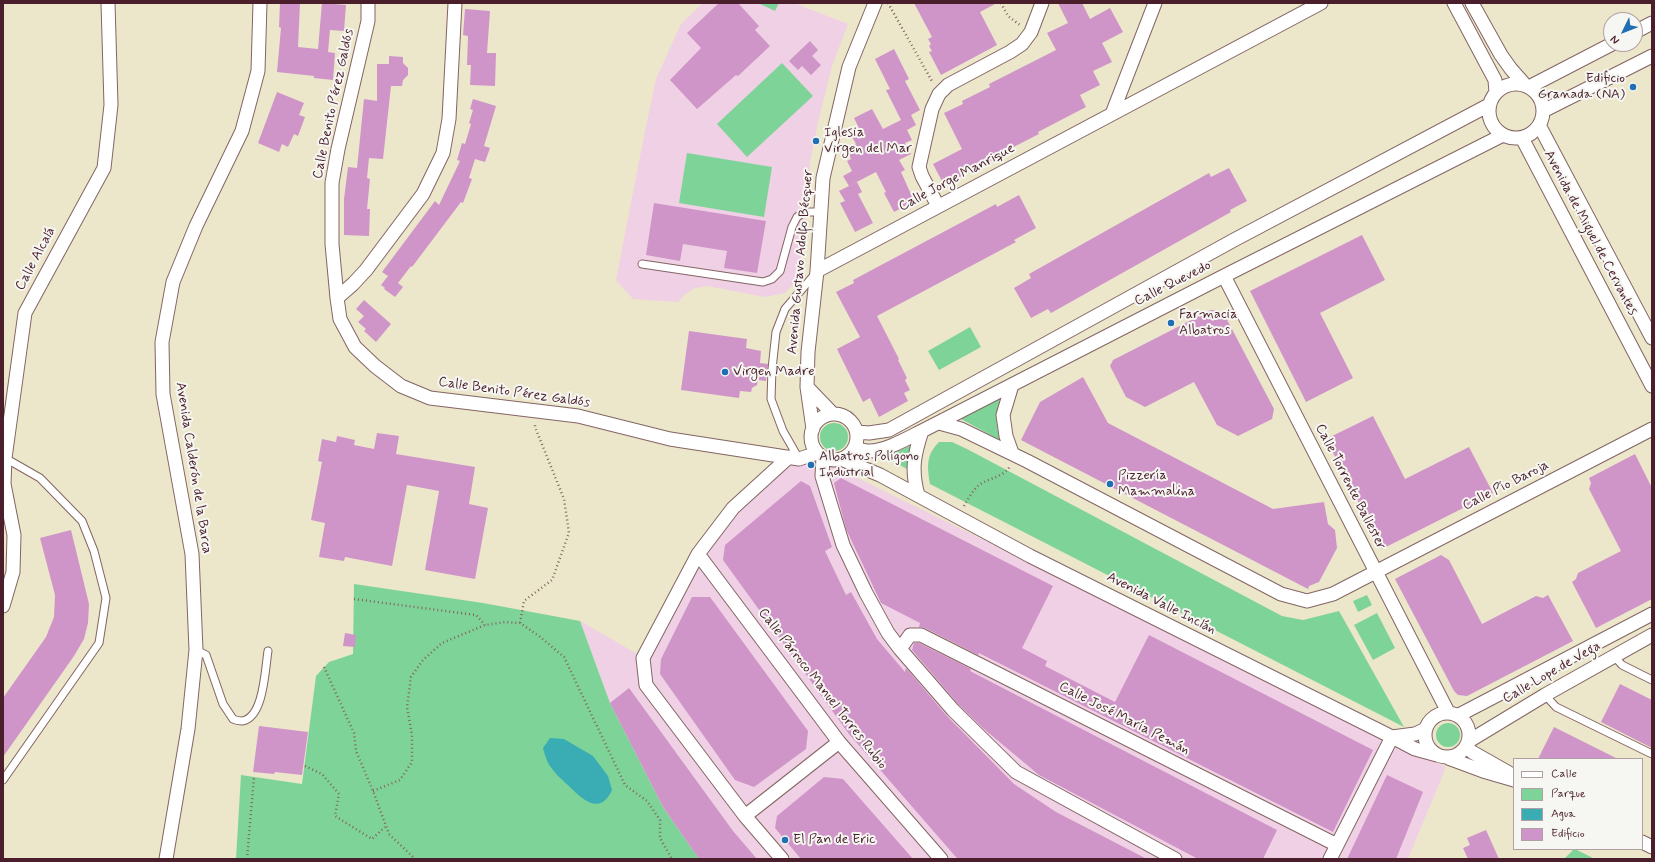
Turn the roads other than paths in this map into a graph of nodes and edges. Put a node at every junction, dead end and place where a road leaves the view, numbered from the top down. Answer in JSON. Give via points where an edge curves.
{"nodes":[{"id":1,"x":108,"y":3,"type":"edge"},
{"id":2,"x":260,"y":3,"type":"edge"},
{"id":3,"x":368,"y":3,"type":"edge"},
{"id":4,"x":455,"y":3,"type":"edge"},
{"id":5,"x":875,"y":3,"type":"edge"},
{"id":6,"x":1042,"y":3,"type":"edge"},
{"id":7,"x":1154,"y":3,"type":"edge"},
{"id":8,"x":1321,"y":3,"type":"edge"},
{"id":9,"x":1445,"y":3,"type":"edge"},
{"id":10,"x":1454,"y":3,"type":"edge"},
{"id":11,"x":1472,"y":3,"type":"edge"},
{"id":12,"x":1652,"y":23,"type":"edge"},
{"id":13,"x":1643,"y":28,"type":"edge"},
{"id":14,"x":1470,"y":34,"type":"junction"},
{"id":15,"x":1603,"y":48,"type":"edge"},
{"id":16,"x":1652,"y":56,"type":"edge"},
{"id":17,"x":1527,"y":86,"type":"junction"},
{"id":18,"x":1496,"y":93,"type":"junction"},
{"id":19,"x":1489,"y":105,"type":"junction"},
{"id":20,"x":1543,"y":111,"type":"junction"},
{"id":21,"x":1112,"y":114,"type":"junction"},
{"id":22,"x":1539,"y":125,"type":"junction"},
{"id":23,"x":1503,"y":135,"type":"junction"},
{"id":24,"x":1522,"y":138,"type":"junction"},
{"id":25,"x":938,"y":206,"type":"junction"},
{"id":26,"x":821,"y":212,"type":"junction"},
{"id":27,"x":642,"y":264,"type":"dead end"},
{"id":28,"x":817,"y":271,"type":"junction"},
{"id":29,"x":1224,"y":276,"type":"junction"},
{"id":30,"x":337,"y":298,"type":"junction"},
{"id":31,"x":1652,"y":338,"type":"edge"},
{"id":32,"x":1012,"y":385,"type":"junction"},
{"id":33,"x":1652,"y":386,"type":"edge"},
{"id":34,"x":807,"y":387,"type":"junction"},
{"id":35,"x":833,"y":414,"type":"junction"},
{"id":36,"x":939,"y":423,"type":"junction"},
{"id":37,"x":813,"y":429,"type":"junction"},
{"id":38,"x":1652,"y":429,"type":"edge"},
{"id":39,"x":922,"y":431,"type":"junction"},
{"id":40,"x":857,"y":432,"type":"junction"},
{"id":41,"x":854,"y":449,"type":"junction"},
{"id":42,"x":1014,"y":454,"type":"junction"},
{"id":43,"x":820,"y":455,"type":"junction"},
{"id":44,"x":5,"y":458,"type":"junction"},
{"id":45,"x":794,"y":458,"type":"junction"},
{"id":46,"x":841,"y":459,"type":"junction"},
{"id":47,"x":880,"y":474,"type":"junction"},
{"id":48,"x":4,"y":483,"type":"edge"},
{"id":49,"x":918,"y":495,"type":"junction"},
{"id":50,"x":698,"y":554,"type":"junction"},
{"id":51,"x":1375,"y":571,"type":"junction"},
{"id":52,"x":3,"y":606,"type":"edge"},
{"id":53,"x":1652,"y":614,"type":"edge"},
{"id":54,"x":1652,"y":635,"type":"edge"},
{"id":55,"x":900,"y":649,"type":"junction"},
{"id":56,"x":196,"y":650,"type":"junction"},
{"id":57,"x":268,"y":651,"type":"dead end"},
{"id":58,"x":1614,"y":656,"type":"junction"},
{"id":59,"x":1652,"y":680,"type":"edge"},
{"id":60,"x":1545,"y":695,"type":"junction"},
{"id":61,"x":1454,"y":714,"type":"junction"},
{"id":62,"x":1426,"y":729,"type":"junction"},
{"id":63,"x":1392,"y":737,"type":"junction"},
{"id":64,"x":839,"y":742,"type":"junction"},
{"id":65,"x":1468,"y":744,"type":"junction"},
{"id":66,"x":1652,"y":754,"type":"edge"},
{"id":67,"x":1443,"y":756,"type":"junction"},
{"id":68,"x":1513,"y":775,"type":"edge"},
{"id":69,"x":3,"y":780,"type":"edge"},
{"id":70,"x":1513,"y":780,"type":"edge"},
{"id":71,"x":745,"y":816,"type":"junction"},
{"id":72,"x":1643,"y":842,"type":"edge"},
{"id":73,"x":1337,"y":845,"type":"junction"},
{"id":74,"x":1652,"y":847,"type":"edge"},
{"id":75,"x":166,"y":859,"type":"edge"},
{"id":76,"x":782,"y":859,"type":"edge"},
{"id":77,"x":941,"y":859,"type":"edge"},
{"id":78,"x":1174,"y":859,"type":"edge"},
{"id":79,"x":1330,"y":859,"type":"edge"}],
"edges":[{"from":1,"to":44,"type":"street","name":"Calle Alcalá","via":[[111,105],[104,168],[25,313]]},
{"from":2,"to":56,"type":"street","name":"Avenida Calderón de la Barca","via":[[258,71],[242,131],[196,226],[173,282],[162,342],[163,394],[192,554]]},
{"from":3,"to":30,"type":"street","name":"Calle Benito Pérez Galdós","via":[[368,21],[332,183],[332,244]]},
{"from":4,"to":30,"type":"street","via":[[449,119],[443,153],[423,194],[366,270]]},
{"from":5,"to":26,"type":"street","name":"Avenida Gustavo Adolfo Bécquer","via":[[849,67],[823,178]]},
{"from":6,"to":25,"type":"street","via":[[1031,32],[1022,44],[948,85],[938,94],[932,109],[919,167]]},
{"from":7,"to":21,"type":"street"},
{"from":8,"to":21,"type":"street","name":"Calle Jorge Manrique"},
{"from":9,"to":14,"type":"street"},
{"from":10,"to":14,"type":"street"},
{"from":11,"to":17,"type":"street","via":[[1501,55]]},
{"from":12,"to":13,"type":"street"},
{"from":14,"to":18,"type":"street","via":[[1495,80]]},
{"from":15,"to":17,"type":"street"},
{"from":16,"to":20,"type":"street"},
{"from":17,"to":18,"type":"street","via":[[1508,85]]},
{"from":17,"to":20,"type":"street","via":[[1542,102]]},
{"from":18,"to":19,"type":"street"},
{"from":19,"to":23,"type":"street","via":[[1491,123]]},
{"from":19,"to":40,"type":"street","name":"Calle Quevedo","via":[[1234,240],[889,430]]},
{"from":20,"to":22,"type":"street"},
{"from":21,"to":25,"type":"street","name":"Calle Jorge Manrique"},
{"from":22,"to":24,"type":"street","via":[[1532,133]]},
{"from":22,"to":31,"type":"street","name":"Avenida de Miguel de Cervantes"},
{"from":23,"to":24,"type":"street"},
{"from":23,"to":29,"type":"street","name":"Calle Quevedo"},
{"from":24,"to":33,"type":"street","name":"Avenida de Miguel de Cervantes"},
{"from":25,"to":28,"type":"street","name":"Calle Jorge Manrique"},
{"from":26,"to":27,"type":"lane","via":[[804,212],[797,217],[780,271],[772,279],[763,282]]},
{"from":26,"to":28,"type":"street","name":"Avenida Gustavo Adolfo Bécquer"},
{"from":28,"to":34,"type":"street","name":"Avenida Gustavo Adolfo Bécquer","via":[[808,352]]},
{"from":28,"to":45,"type":"lane","via":[[785,309],[776,332],[771,399]]},
{"from":29,"to":32,"type":"street","name":"Calle Quevedo"},
{"from":29,"to":51,"type":"street","name":"Calle Torrente Ballester"},
{"from":30,"to":45,"type":"street","name":"Calle Benito Pérez Galdós","via":[[340,319],[356,347],[401,386],[430,398],[578,416],[670,439]]},
{"from":32,"to":36,"type":"street","name":"Calle Quevedo"},
{"from":32,"to":42,"type":"street","via":[[1003,416],[1006,436]]},
{"from":34,"to":35,"type":"street"},
{"from":34,"to":37,"type":"street","name":"Avenida Gustavo Adolfo Bécquer"},
{"from":35,"to":37,"type":"street","via":[[825,415],[818,420]]},
{"from":35,"to":40,"type":"street","via":[[848,418]]},
{"from":36,"to":39,"type":"street","name":"Calle Quevedo"},
{"from":36,"to":42,"type":"street","name":"Calle Pío Baroja","via":[[961,428]]},
{"from":37,"to":43,"type":"street","via":[[811,440]]},
{"from":38,"to":51,"type":"street","name":"Calle Pío Baroja"},
{"from":39,"to":41,"type":"street","name":"Calle Quevedo","via":[[875,451]]},
{"from":39,"to":49,"type":"street","via":[[913,462]]},
{"from":40,"to":41,"type":"street"},
{"from":41,"to":46,"type":"street"},
{"from":41,"to":47,"type":"street","name":"Avenida Valle Inclán"},
{"from":42,"to":51,"type":"street","name":"Calle Pío Baroja","via":[[1281,594],[1307,601],[1333,594]]},
{"from":43,"to":45,"type":"street","name":"Calle Benito Pérez Galdós"},
{"from":43,"to":46,"type":"street","via":[[830,460]]},
{"from":43,"to":55,"type":"street","via":[[822,476],[843,545],[866,593]]},
{"from":44,"to":48,"type":"street","name":"Calle Alcalá"},
{"from":44,"to":69,"type":"lane","via":[[40,478],[82,521],[94,551],[106,598],[99,643]]},
{"from":45,"to":50,"type":"street","via":[[733,508]]},
{"from":46,"to":47,"type":"street","name":"Avenida Valle Inclán"},
{"from":47,"to":49,"type":"street","name":"Avenida Valle Inclán"},
{"from":48,"to":52,"type":"street","name":"Calle Alcalá","via":[[14,534],[13,572]]},
{"from":49,"to":63,"type":"street","name":"Avenida Valle Inclán","via":[[1030,556]]},
{"from":50,"to":64,"type":"street","name":"Calle Párroco Manuel Torres Rubio"},
{"from":50,"to":71,"type":"street","via":[[643,658],[646,684]]},
{"from":51,"to":61,"type":"street","name":"Calle Torrente Ballester"},
{"from":53,"to":61,"type":"street"},
{"from":54,"to":58,"type":"street","name":"Calle Lope de Vega"},
{"from":55,"to":73,"type":"street","name":"Calle José María Pemán","via":[[910,635],[921,635]]},
{"from":55,"to":78,"type":"street","via":[[953,710],[1016,772]]},
{"from":56,"to":57,"type":"lane","via":[[206,655],[223,704],[233,719],[242,721],[252,716],[261,699]]},
{"from":56,"to":75,"type":"street","name":"Avenida Calderón de la Barca","via":[[188,729]]},
{"from":58,"to":59,"type":"lane","via":[[1622,664]]},
{"from":58,"to":60,"type":"street","name":"Calle Lope de Vega"},
{"from":60,"to":65,"type":"street","name":"Calle Lope de Vega"},
{"from":60,"to":66,"type":"lane","via":[[1556,707]]},
{"from":61,"to":62,"type":"street","via":[[1440,713],[1429,722]]},
{"from":61,"to":65,"type":"street","via":[[1467,724]]},
{"from":62,"to":63,"type":"street","via":[[1415,734]]},
{"from":62,"to":67,"type":"street","via":[[1428,747]]},
{"from":63,"to":67,"type":"street","name":"Avenida Valle Inclán","via":[[1415,748]]},
{"from":63,"to":73,"type":"street"},
{"from":64,"to":71,"type":"street"},
{"from":64,"to":77,"type":"street","name":"Calle Párroco Manuel Torres Rubio"},
{"from":65,"to":67,"type":"street","via":[[1456,756]]},
{"from":65,"to":68,"type":"street","via":[[1472,752]]},
{"from":67,"to":70,"type":"street","name":"Avenida Valle Inclán"},
{"from":71,"to":76,"type":"street"},
{"from":72,"to":74,"type":"street"},
{"from":73,"to":79,"type":"street"}]}
